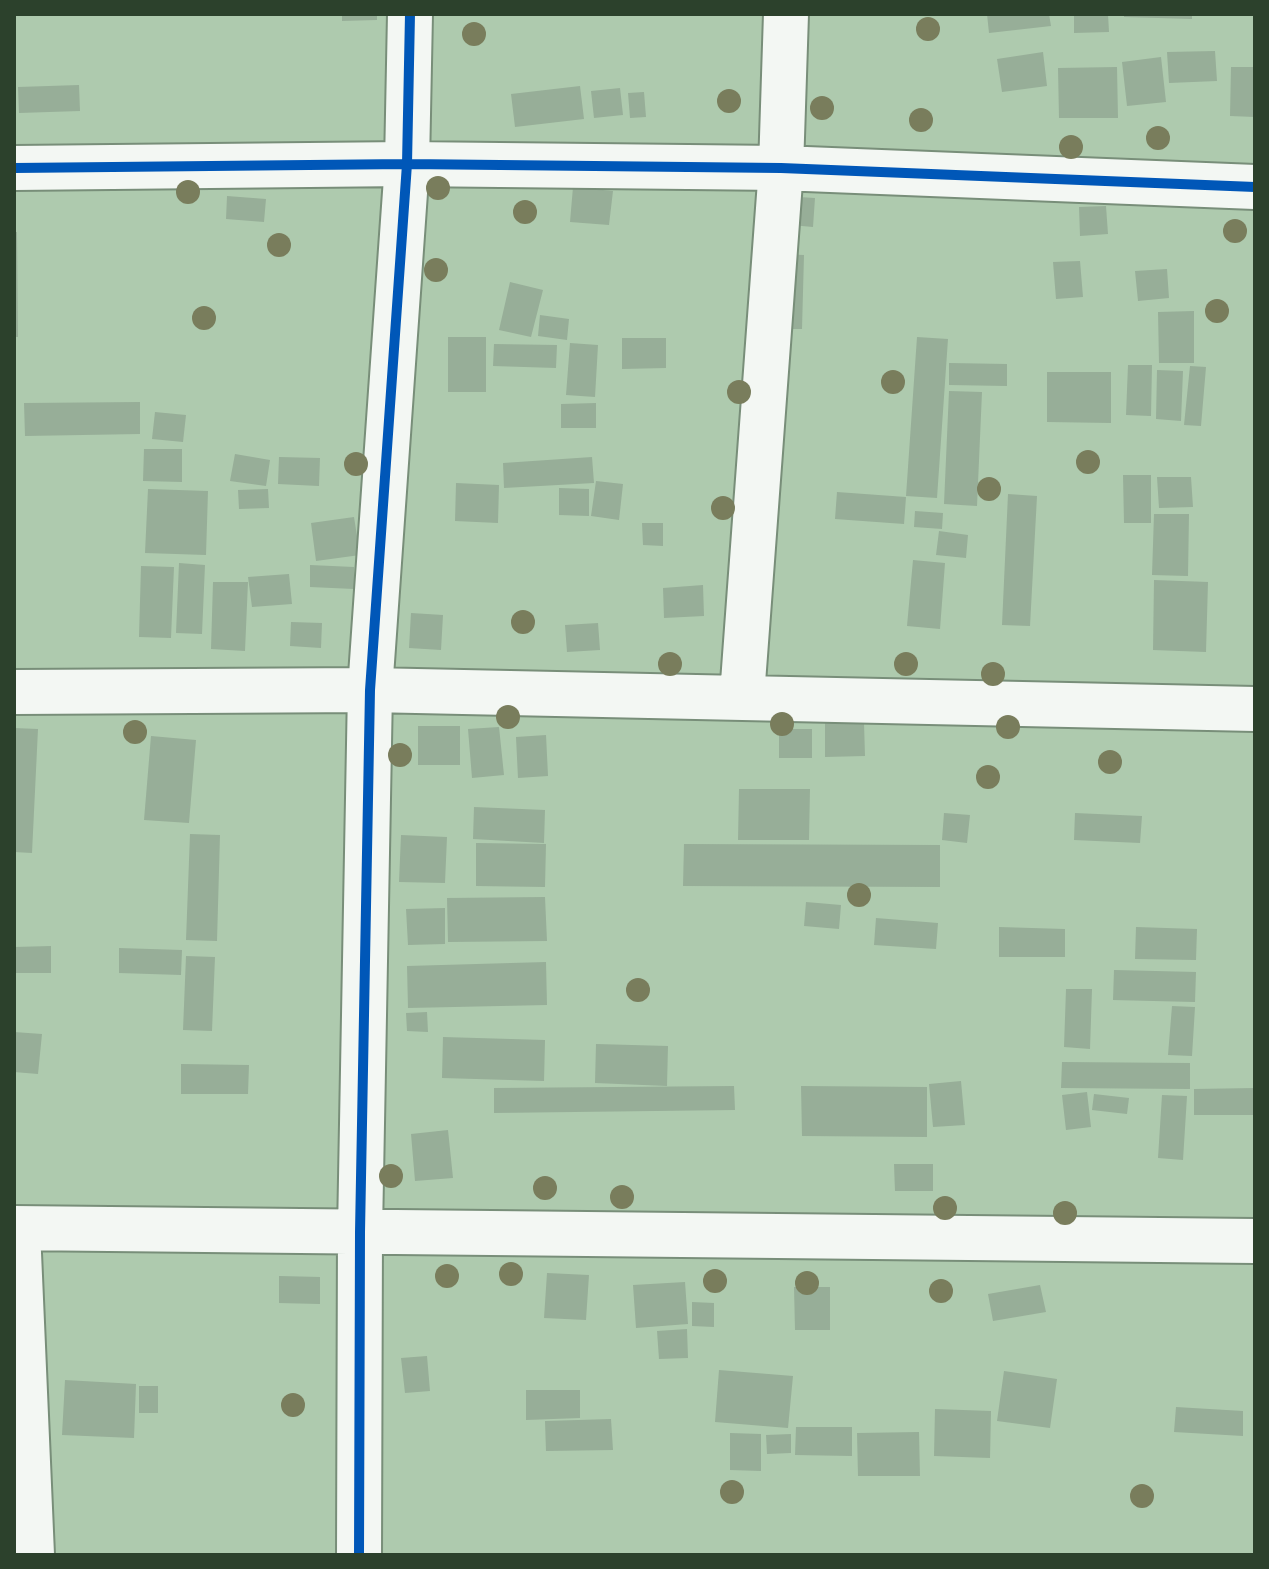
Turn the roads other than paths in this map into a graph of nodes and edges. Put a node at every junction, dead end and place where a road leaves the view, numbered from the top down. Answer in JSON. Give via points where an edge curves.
{"nodes":[{"id":1,"x":410,"y":14,"type":"edge"},
{"id":2,"x":786,"y":14,"type":"edge"},
{"id":3,"x":407,"y":164,"type":"junction"},
{"id":4,"x":14,"y":168,"type":"edge"},
{"id":5,"x":781,"y":168,"type":"junction"},
{"id":6,"x":1255,"y":187,"type":"edge"},
{"id":7,"x":370,"y":690,"type":"junction"},
{"id":8,"x":14,"y":692,"type":"edge"},
{"id":9,"x":742,"y":696,"type":"junction"},
{"id":10,"x":1255,"y":709,"type":"edge"},
{"id":11,"x":16,"y":1229,"type":"edge"},
{"id":12,"x":360,"y":1232,"type":"junction"},
{"id":13,"x":1255,"y":1241,"type":"edge"},
{"id":14,"x":32,"y":1555,"type":"edge"},
{"id":15,"x":359,"y":1555,"type":"edge"}],
"edges":[{"from":1,"to":3,"type":"street"},
{"from":2,"to":5,"type":"street"},
{"from":3,"to":4,"type":"street"},
{"from":3,"to":5,"type":"street"},
{"from":3,"to":7,"type":"street"},
{"from":5,"to":6,"type":"street"},
{"from":5,"to":9,"type":"street"},
{"from":7,"to":8,"type":"street"},
{"from":7,"to":9,"type":"street"},
{"from":7,"to":12,"type":"street"},
{"from":9,"to":10,"type":"street"},
{"from":11,"to":12,"type":"street"},
{"from":11,"to":14,"type":"street"},
{"from":12,"to":13,"type":"street"},
{"from":12,"to":15,"type":"street"}]}
